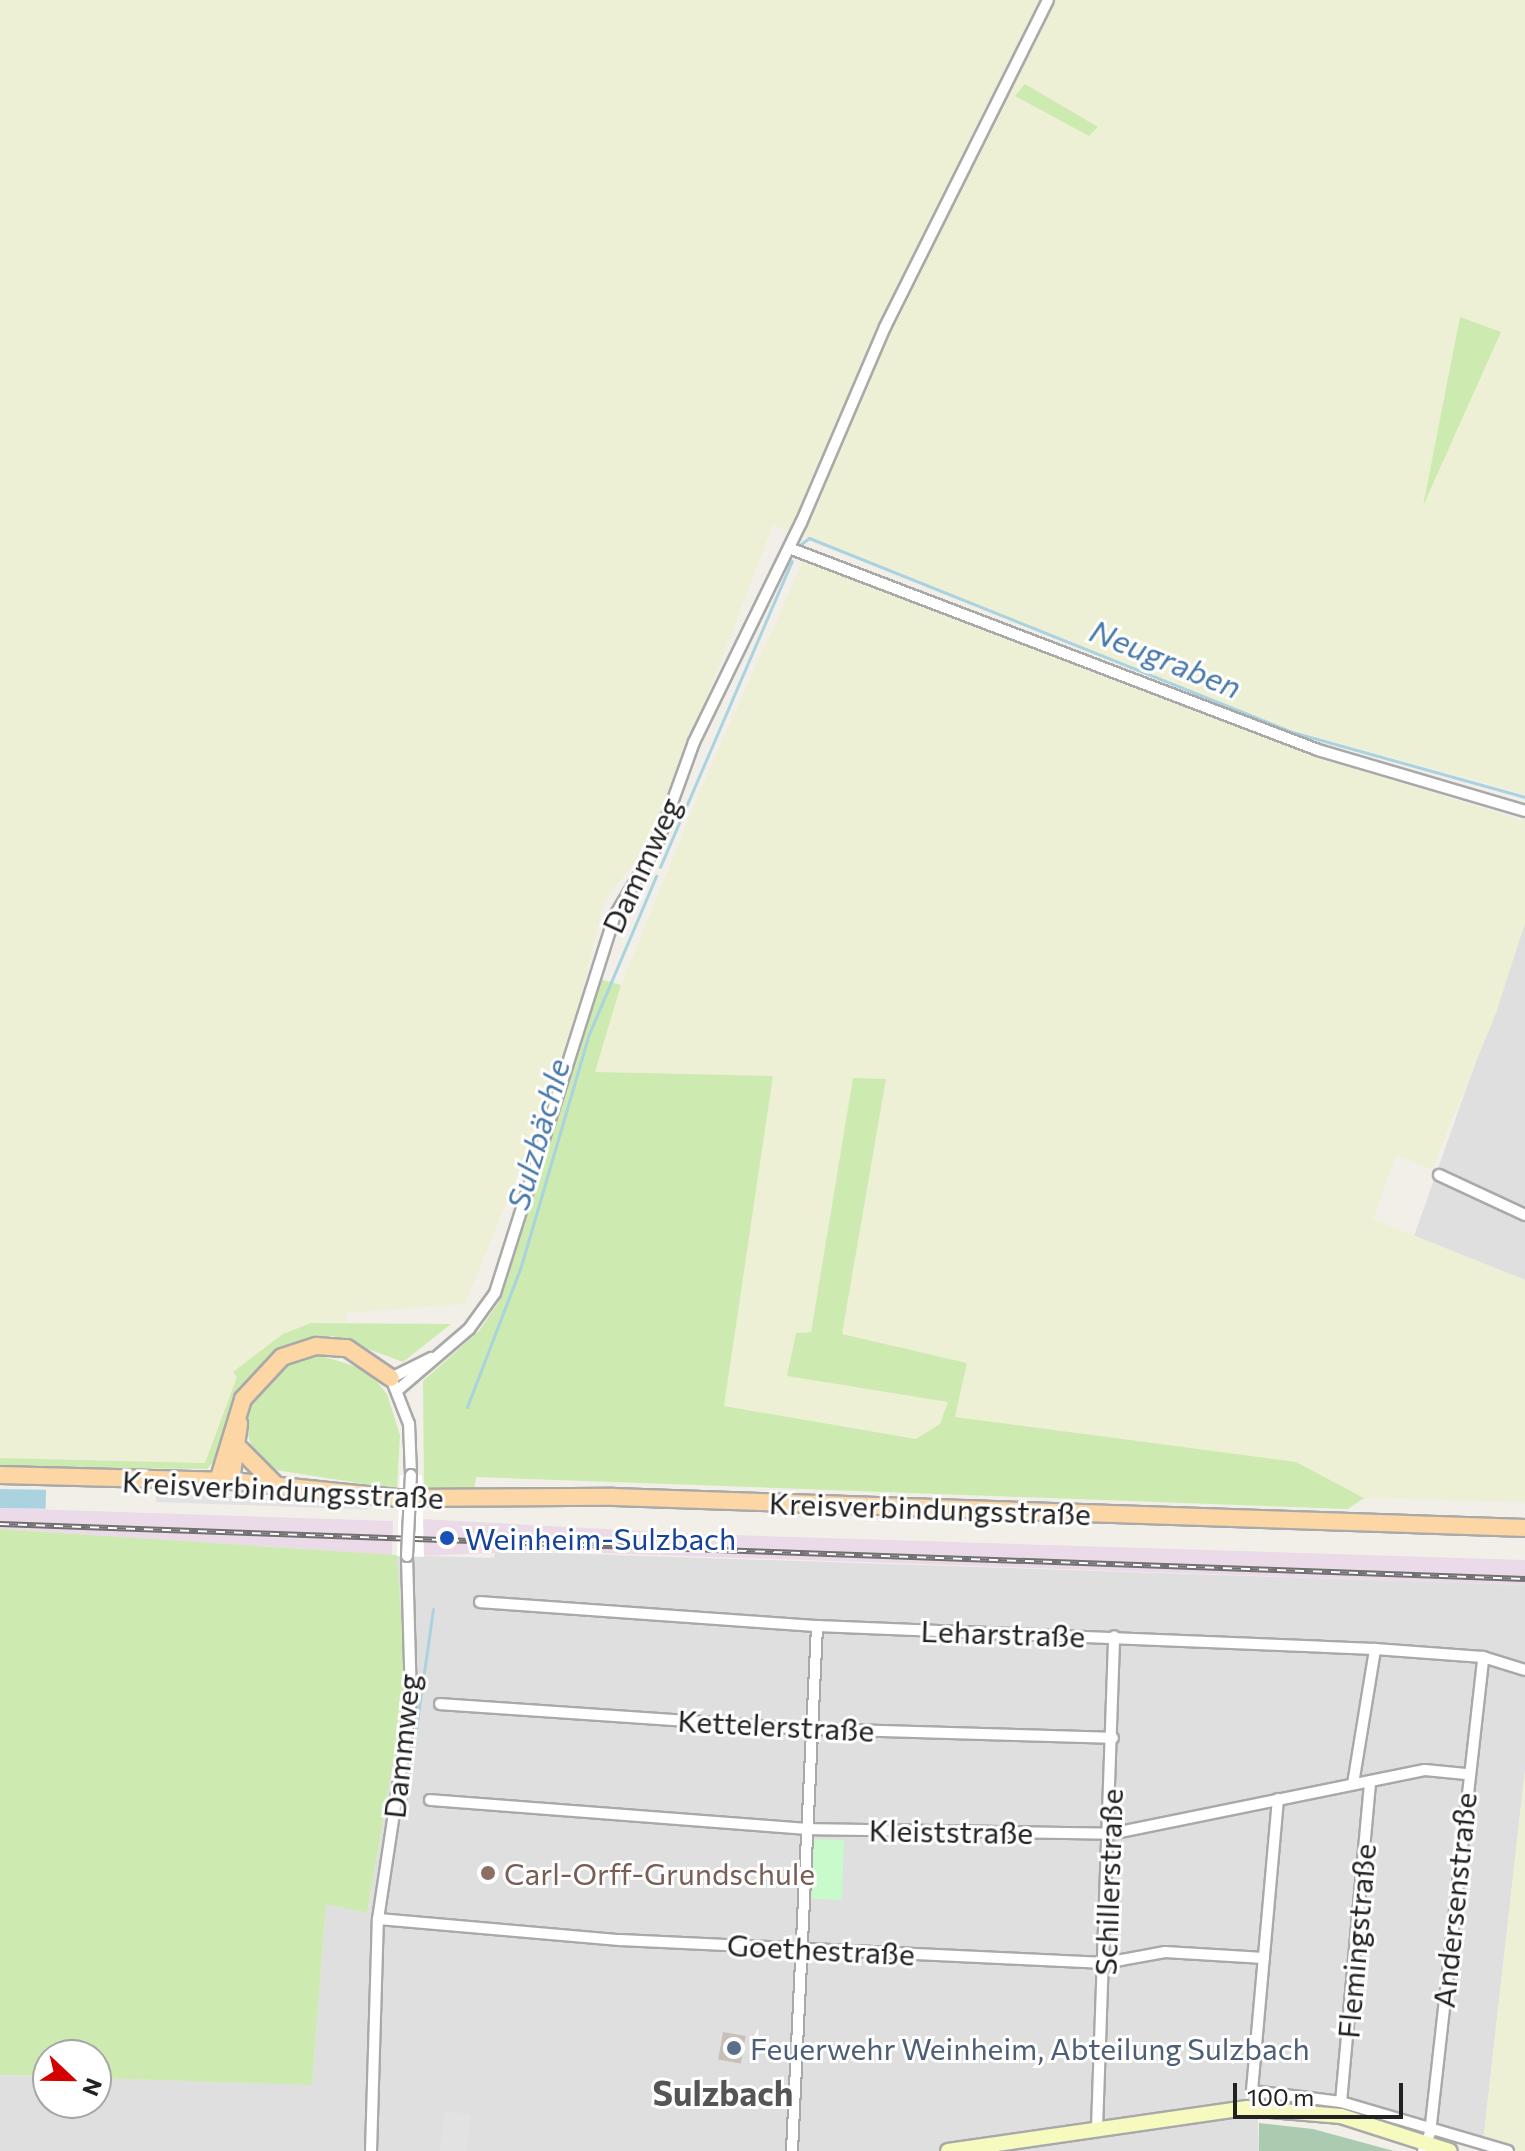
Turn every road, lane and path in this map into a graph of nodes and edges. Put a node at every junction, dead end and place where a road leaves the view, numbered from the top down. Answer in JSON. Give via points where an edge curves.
{"nodes":[{"id":1,"x":1048,"y":0,"type":"edge"},
{"id":2,"x":789,"y":548,"type":"junction"},
{"id":3,"x":1525,"y":811,"type":"edge"},
{"id":4,"x":1439,"y":1175,"type":"dead end"},
{"id":5,"x":1525,"y":1215,"type":"edge"},
{"id":6,"x":395,"y":1383,"type":"junction"},
{"id":7,"x":238,"y":1414,"type":"junction"},
{"id":8,"x":240,"y":1449,"type":"junction"},
{"id":9,"x":0,"y":1475,"type":"edge"},
{"id":10,"x":225,"y":1481,"type":"junction"},
{"id":11,"x":276,"y":1485,"type":"junction"},
{"id":12,"x":1525,"y":1528,"type":"edge"},
{"id":13,"x":480,"y":1602,"type":"dead end"},
{"id":14,"x":817,"y":1626,"type":"junction"},
{"id":15,"x":1114,"y":1636,"type":"junction"},
{"id":16,"x":1375,"y":1649,"type":"junction"},
{"id":17,"x":1483,"y":1657,"type":"junction"},
{"id":18,"x":1525,"y":1670,"type":"edge"},
{"id":19,"x":440,"y":1704,"type":"dead end"},
{"id":20,"x":811,"y":1729,"type":"junction"},
{"id":21,"x":1113,"y":1738,"type":"junction"},
{"id":22,"x":1466,"y":1774,"type":"junction"},
{"id":23,"x":1370,"y":1781,"type":"junction"},
{"id":24,"x":1353,"y":1784,"type":"junction"},
{"id":25,"x":1278,"y":1799,"type":"junction"},
{"id":26,"x":430,"y":1800,"type":"dead end"},
{"id":27,"x":806,"y":1829,"type":"junction"},
{"id":28,"x":1110,"y":1834,"type":"junction"},
{"id":29,"x":378,"y":1919,"type":"junction"},
{"id":30,"x":801,"y":1947,"type":"junction"},
{"id":31,"x":1264,"y":1958,"type":"junction"},
{"id":32,"x":1105,"y":1963,"type":"junction"},
{"id":33,"x":1341,"y":2102,"type":"junction"},
{"id":34,"x":1097,"y":2128,"type":"junction"},
{"id":35,"x":1426,"y":2142,"type":"edge"},
{"id":36,"x":969,"y":2150,"type":"edge"},
{"id":37,"x":371,"y":2151,"type":"edge"},
{"id":38,"x":792,"y":2151,"type":"edge"},
{"id":39,"x":948,"y":2151,"type":"edge"},
{"id":40,"x":1450,"y":2151,"type":"edge"},
{"id":41,"x":1508,"y":2151,"type":"edge"}],
"edges":[{"from":1,"to":2,"type":"street","name":"Dammweg","via":[[885,327]]},
{"from":2,"to":3,"type":"street","via":[[1318,750]]},
{"from":2,"to":6,"type":"street","name":"Dammweg","via":[[694,742],[656,847],[614,917],[499,1286],[469,1329]]},
{"from":4,"to":5,"type":"street"},
{"from":6,"to":7,"type":"main road","via":[[347,1348],[299,1349],[259,1375]]},
{"from":6,"to":29,"type":"street","name":"Dammweg","bridge":true,"via":[[409,1424],[411,1700]]},
{"from":7,"to":8,"type":"main road"},
{"from":7,"to":10,"type":"main road"},
{"from":8,"to":10,"type":"main road"},
{"from":8,"to":11,"type":"main road"},
{"from":9,"to":10,"type":"main road","name":"Kreisverbindungsstraße"},
{"from":10,"to":11,"type":"main road","name":"Kreisverbindungsstraße"},
{"from":11,"to":12,"type":"main road","name":"Kreisverbindungsstraße","via":[[397,1498],[614,1497]]},
{"from":13,"to":14,"type":"street","name":"Leharstraße"},
{"from":14,"to":15,"type":"street","name":"Leharstraße"},
{"from":14,"to":20,"type":"street"},
{"from":15,"to":16,"type":"street","name":"Leharstraße"},
{"from":15,"to":21,"type":"street","name":"Schillerstraße"},
{"from":16,"to":17,"type":"street","name":"Leharstraße"},
{"from":16,"to":24,"type":"street"},
{"from":17,"to":18,"type":"street","name":"Leharstraße"},
{"from":17,"to":22,"type":"street","name":"Andersenstraße"},
{"from":19,"to":20,"type":"street","name":"Kettelerstraße"},
{"from":20,"to":21,"type":"street","name":"Kettelerstraße"},
{"from":20,"to":27,"type":"street"},
{"from":21,"to":28,"type":"street","name":"Schillerstraße"},
{"from":22,"to":23,"type":"street","name":"Kleiststraße","via":[[1425,1770]]},
{"from":22,"to":35,"type":"street","name":"Andersenstraße"},
{"from":23,"to":24,"type":"street","name":"Kleiststraße"},
{"from":23,"to":33,"type":"street","name":"Flemingstraße"},
{"from":24,"to":25,"type":"street","name":"Kleiststraße"},
{"from":25,"to":28,"type":"street","name":"Kleiststraße"},
{"from":25,"to":31,"type":"street"},
{"from":26,"to":27,"type":"street","name":"Kleiststraße"},
{"from":27,"to":28,"type":"street","name":"Kleiststraße"},
{"from":27,"to":30,"type":"street"},
{"from":28,"to":32,"type":"street","name":"Schillerstraße"},
{"from":29,"to":30,"type":"street","name":"Goethestraße","via":[[611,1939]]},
{"from":29,"to":37,"type":"street","name":"Dammweg"},
{"from":30,"to":32,"type":"street","name":"Goethestraße"},
{"from":30,"to":38,"type":"street"},
{"from":31,"to":32,"type":"street","name":"Goethestraße","via":[[1165,1952]]},
{"from":31,"to":33,"type":"street","via":[[1252,2091]]},
{"from":32,"to":34,"type":"street","name":"Schillerstraße"},
{"from":33,"to":35,"type":"street"},
{"from":34,"to":35,"type":"main road","via":[[1247,2108],[1302,2109]]},
{"from":34,"to":36,"type":"main road"},
{"from":35,"to":40,"type":"main road"},
{"from":35,"to":41,"type":"street"},
{"from":36,"to":39,"type":"main road"}]}
